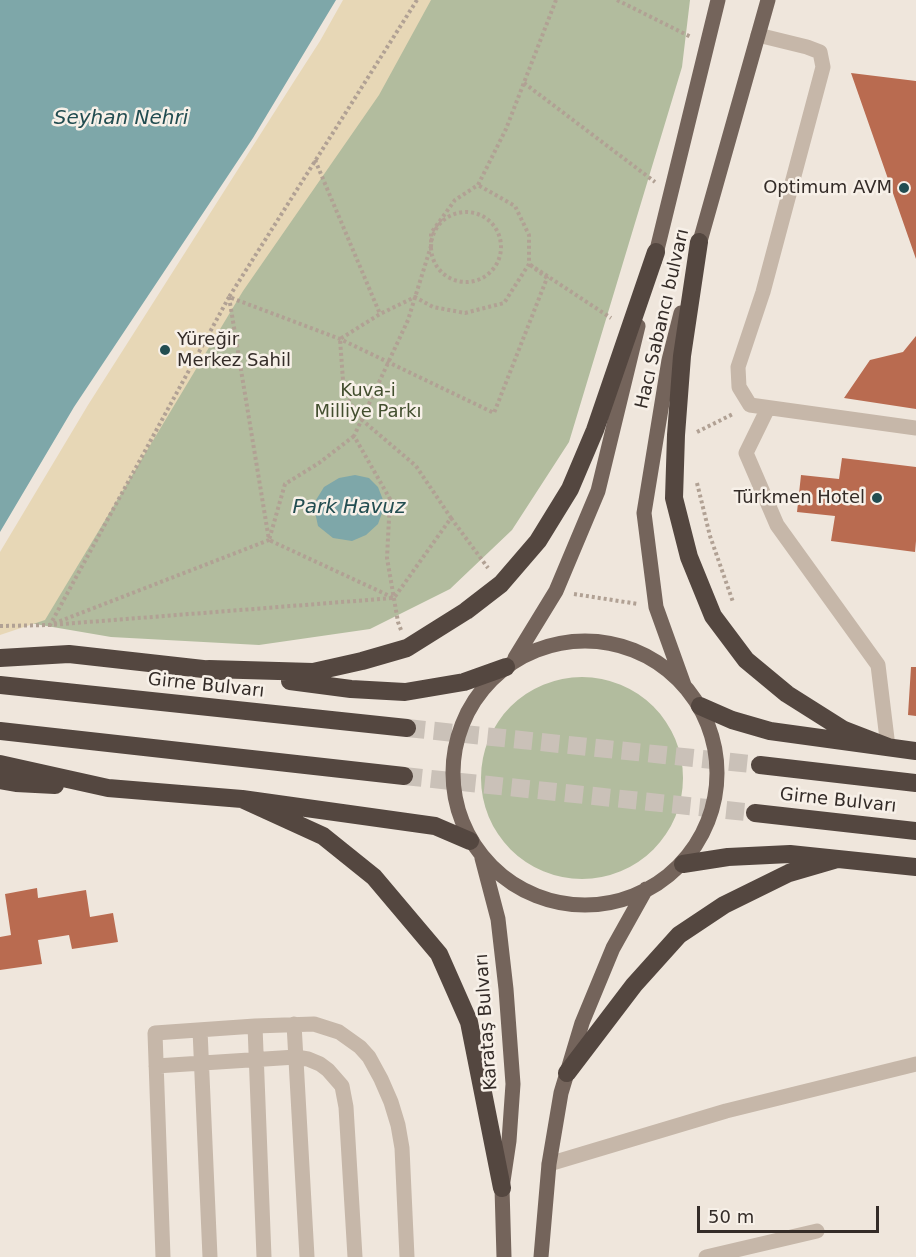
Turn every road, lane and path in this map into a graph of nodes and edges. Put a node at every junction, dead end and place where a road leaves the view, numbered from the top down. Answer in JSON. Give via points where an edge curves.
{"nodes":[{"id":1,"x":417,"y":0,"type":"edge"},
{"id":2,"x":556,"y":0,"type":"edge"},
{"id":3,"x":617,"y":0,"type":"edge"},
{"id":4,"x":718,"y":0,"type":"edge"},
{"id":5,"x":768,"y":0,"type":"edge"},
{"id":6,"x":758,"y":35,"type":"junction"},
{"id":7,"x":707,"y":45,"type":"junction"},
{"id":8,"x":524,"y":83,"type":"junction"},
{"id":9,"x":315,"y":160,"type":"junction"},
{"id":10,"x":478,"y":185,"type":"junction"},
{"id":11,"x":670,"y":194,"type":"junction"},
{"id":12,"x":699,"y":242,"type":"junction"},
{"id":13,"x":431,"y":246,"type":"junction"},
{"id":14,"x":656,"y":252,"type":"junction"},
{"id":15,"x":529,"y":264,"type":"junction"},
{"id":16,"x":229,"y":297,"type":"junction"},
{"id":17,"x":415,"y":297,"type":"junction"},
{"id":18,"x":380,"y":314,"type":"junction"},
{"id":19,"x":630,"y":330,"type":"junction"},
{"id":20,"x":340,"y":339,"type":"junction"},
{"id":21,"x":389,"y":362,"type":"junction"},
{"id":22,"x":750,"y":405,"type":"junction"},
{"id":23,"x":768,"y":408,"type":"junction"},
{"id":24,"x":362,"y":420,"type":"junction"},
{"id":25,"x":916,"y":428,"type":"edge"},
{"id":26,"x":695,"y":433,"type":"dead end"},
{"id":27,"x":354,"y":436,"type":"junction"},
{"id":28,"x":696,"y":473,"type":"dead end"},
{"id":29,"x":451,"y":518,"type":"junction"},
{"id":30,"x":269,"y":540,"type":"junction"},
{"id":31,"x":501,"y":584,"type":"junction"},
{"id":32,"x":556,"y":591,"type":"junction"},
{"id":33,"x":394,"y":598,"type":"junction"},
{"id":34,"x":733,"y":604,"type":"dead end"},
{"id":35,"x":656,"y":607,"type":"junction"},
{"id":36,"x":50,"y":625,"type":"junction"},
{"id":37,"x":0,"y":626,"type":"edge"},
{"id":38,"x":0,"y":647,"type":"edge"},
{"id":39,"x":407,"y":648,"type":"junction"},
{"id":40,"x":69,"y":654,"type":"junction"},
{"id":41,"x":0,"y":658,"type":"edge"},
{"id":42,"x":511,"y":663,"type":"junction"},
{"id":43,"x":209,"y":669,"type":"junction"},
{"id":44,"x":0,"y":685,"type":"edge"},
{"id":45,"x":684,"y":685,"type":"junction"},
{"id":46,"x":700,"y":706,"type":"junction"},
{"id":47,"x":407,"y":728,"type":"tunnel mouth"},
{"id":48,"x":0,"y":731,"type":"edge"},
{"id":49,"x":888,"y":747,"type":"junction"},
{"id":50,"x":916,"y":751,"type":"edge"},
{"id":51,"x":0,"y":764,"type":"edge"},
{"id":52,"x":760,"y":765,"type":"tunnel mouth"},
{"id":53,"x":404,"y":776,"type":"tunnel mouth"},
{"id":54,"x":0,"y":780,"type":"edge"},
{"id":55,"x":916,"y":783,"type":"edge"},
{"id":56,"x":108,"y":788,"type":"junction"},
{"id":57,"x":242,"y":799,"type":"junction"},
{"id":58,"x":754,"y":813,"type":"tunnel mouth"},
{"id":59,"x":916,"y":831,"type":"edge"},
{"id":60,"x":470,"y":841,"type":"junction"},
{"id":61,"x":482,"y":858,"type":"junction"},
{"id":62,"x":837,"y":859,"type":"junction"},
{"id":63,"x":683,"y":864,"type":"junction"},
{"id":64,"x":916,"y":867,"type":"edge"},
{"id":65,"x":646,"y":889,"type":"junction"},
{"id":66,"x":294,"y":1024,"type":"junction"},
{"id":67,"x":255,"y":1026,"type":"junction"},
{"id":68,"x":200,"y":1030,"type":"junction"},
{"id":69,"x":296,"y":1057,"type":"junction"},
{"id":70,"x":256,"y":1059,"type":"junction"},
{"id":71,"x":201,"y":1063,"type":"junction"},
{"id":72,"x":916,"y":1064,"type":"edge"},
{"id":73,"x":156,"y":1066,"type":"junction"},
{"id":74,"x":567,"y":1073,"type":"junction"},
{"id":75,"x":549,"y":1164,"type":"junction"},
{"id":76,"x":502,"y":1188,"type":"junction"},
{"id":77,"x":817,"y":1231,"type":"dead end"},
{"id":78,"x":163,"y":1257,"type":"edge"},
{"id":79,"x":210,"y":1257,"type":"edge"},
{"id":80,"x":264,"y":1257,"type":"edge"},
{"id":81,"x":307,"y":1257,"type":"edge"},
{"id":82,"x":355,"y":1257,"type":"edge"},
{"id":83,"x":407,"y":1257,"type":"edge"},
{"id":84,"x":504,"y":1257,"type":"edge"},
{"id":85,"x":541,"y":1257,"type":"edge"},
{"id":86,"x":706,"y":1257,"type":"edge"}],
"edges":[{"from":1,"to":9,"type":"path"},
{"from":2,"to":8,"type":"path"},
{"from":3,"to":7,"type":"path"},
{"from":4,"to":7,"type":"main road","name":"Hacı Sabancı bulvarı"},
{"from":5,"to":6,"type":"main road","name":"Hacı Sabancı bulvarı"},
{"from":6,"to":12,"type":"main road","name":"Hacı Sabancı bulvarı"},
{"from":6,"to":22,"type":"street","via":[[820,52],[823,67],[763,292],[738,367],[739,387]]},
{"from":7,"to":11,"type":"main road","name":"Hacı Sabancı bulvarı"},
{"from":8,"to":10,"type":"path"},
{"from":8,"to":11,"type":"path"},
{"from":9,"to":16,"type":"path"},
{"from":9,"to":18,"type":"path"},
{"from":10,"to":13,"type":"path","via":[[455,200],[431,233]]},
{"from":10,"to":15,"type":"path","via":[[515,206],[529,235]]},
{"from":11,"to":14,"type":"main road","name":"Hacı Sabancı bulvarı"},
{"from":12,"to":35,"type":"main road","name":"Hacı Sabancı bulvarı","via":[[669,360],[644,513]]},
{"from":12,"to":49,"type":"highway","via":[[682,356],[674,498],[689,557],[713,616],[746,660],[787,694],[844,730]]},
{"from":13,"to":13,"type":"path","via":[[433,235],[448,217],[470,212],[481,215],[498,231],[501,254],[489,273],[468,283],[446,276],[432,258]]},
{"from":13,"to":17,"type":"path"},
{"from":14,"to":19,"type":"highway"},
{"from":14,"to":32,"type":"main road","name":"Hacı Sabancı bulvarı","via":[[598,490]]},
{"from":15,"to":17,"type":"path","via":[[504,303],[465,313],[433,307]]},
{"from":15,"to":19,"type":"path"},
{"from":15,"to":21,"type":"path","via":[[548,278],[494,413]]},
{"from":16,"to":20,"type":"path"},
{"from":16,"to":30,"type":"path"},
{"from":16,"to":36,"type":"path"},
{"from":17,"to":18,"type":"path"},
{"from":17,"to":21,"type":"path"},
{"from":18,"to":20,"type":"path"},
{"from":19,"to":31,"type":"highway","via":[[570,489],[538,541]]},
{"from":20,"to":21,"type":"path"},
{"from":20,"to":24,"type":"path","via":[[344,394]]},
{"from":21,"to":24,"type":"path"},
{"from":22,"to":23,"type":"street"},
{"from":22,"to":26,"type":"path"},
{"from":23,"to":25,"type":"street"},
{"from":23,"to":49,"type":"street","via":[[746,453],[777,525],[878,666]]},
{"from":24,"to":27,"type":"path"},
{"from":24,"to":29,"type":"path","via":[[416,466]]},
{"from":27,"to":30,"type":"path","via":[[285,484]]},
{"from":27,"to":33,"type":"path","via":[[390,499],[387,558]]},
{"from":28,"to":34,"type":"path","via":[[710,536]]},
{"from":29,"to":31,"type":"path"},
{"from":29,"to":33,"type":"path"},
{"from":30,"to":33,"type":"path"},
{"from":30,"to":36,"type":"path"},
{"from":31,"to":39,"type":"highway"},
{"from":32,"to":35,"type":"path"},
{"from":32,"to":42,"type":"main road","name":"Hacı Sabancı bulvarı"},
{"from":33,"to":36,"type":"path"},
{"from":33,"to":39,"type":"path"},
{"from":35,"to":45,"type":"main road","name":"Hacı Sabancı bulvarı"},
{"from":36,"to":37,"type":"path"},
{"from":38,"to":40,"type":"highway"},
{"from":39,"to":43,"type":"highway","via":[[313,672]]},
{"from":40,"to":41,"type":"highway"},
{"from":40,"to":43,"type":"highway"},
{"from":42,"to":43,"type":"highway","via":[[464,682],[405,692],[351,689]]},
{"from":42,"to":45,"type":"main road","via":[[538,648],[562,642],[609,642],[645,655]]},
{"from":42,"to":60,"type":"main road","via":[[471,704],[453,754],[455,801]]},
{"from":44,"to":47,"type":"highway","name":"Girne Bulvarı"},
{"from":45,"to":46,"type":"main road"},
{"from":46,"to":49,"type":"highway","via":[[770,731]]},
{"from":46,"to":63,"type":"main road","via":[[714,741],[717,787],[701,837]]},
{"from":48,"to":53,"type":"highway"},
{"from":49,"to":50,"type":"highway"},
{"from":51,"to":56,"type":"highway"},
{"from":52,"to":55,"type":"highway","name":"Girne Bulvarı"},
{"from":54,"to":56,"type":"highway"},
{"from":56,"to":57,"type":"highway"},
{"from":57,"to":60,"type":"highway","via":[[435,826]]},
{"from":57,"to":76,"type":"highway","via":[[323,836],[374,877],[440,954],[469,1022]]},
{"from":58,"to":59,"type":"highway","name":"Girne Bulvarı"},
{"from":60,"to":61,"type":"main road"},
{"from":61,"to":65,"type":"main road","via":[[504,878],[542,899],[597,905]]},
{"from":61,"to":76,"type":"main road","name":"Karataş Bulvarı","via":[[498,919],[513,1084]]},
{"from":62,"to":63,"type":"highway","via":[[790,854]]},
{"from":62,"to":64,"type":"highway"},
{"from":62,"to":74,"type":"highway","via":[[789,873],[724,905],[678,935]]},
{"from":63,"to":65,"type":"main road"},
{"from":65,"to":74,"type":"main road","via":[[613,948],[582,1023]]},
{"from":66,"to":67,"type":"street"},
{"from":66,"to":69,"type":"street"},
{"from":66,"to":83,"type":"street","via":[[314,1024],[345,1036],[369,1057],[381,1079],[402,1148]]},
{"from":67,"to":68,"type":"street"},
{"from":67,"to":70,"type":"street"},
{"from":68,"to":71,"type":"street"},
{"from":68,"to":73,"type":"street","via":[[154,1033]]},
{"from":69,"to":70,"type":"street"},
{"from":69,"to":81,"type":"street"},
{"from":69,"to":82,"type":"street","via":[[320,1064],[342,1086]]},
{"from":70,"to":71,"type":"street"},
{"from":70,"to":80,"type":"street"},
{"from":71,"to":73,"type":"street"},
{"from":71,"to":79,"type":"street"},
{"from":72,"to":75,"type":"street","via":[[726,1111]]},
{"from":73,"to":78,"type":"street"},
{"from":74,"to":75,"type":"main road"},
{"from":75,"to":85,"type":"main road"},
{"from":76,"to":84,"type":"main road","name":"Karataş Bulvarı"},
{"from":77,"to":86,"type":"street"}]}
